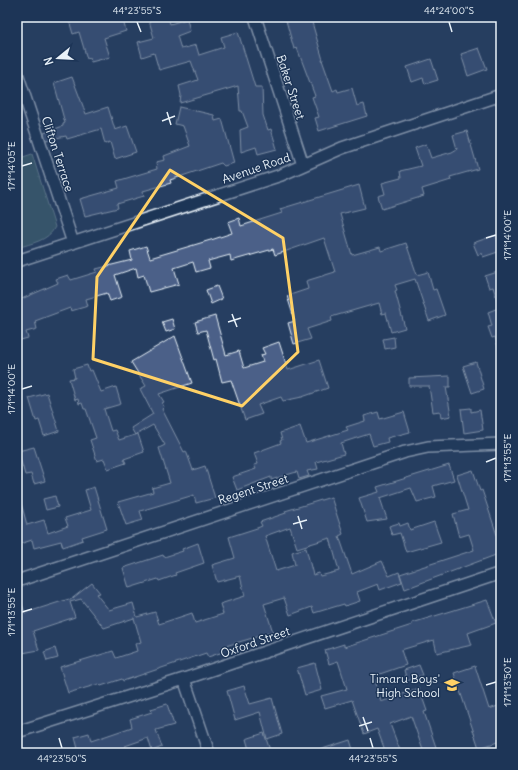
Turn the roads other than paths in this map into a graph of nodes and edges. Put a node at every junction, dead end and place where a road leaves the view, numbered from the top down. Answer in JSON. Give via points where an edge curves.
{"nodes":[{"id":1,"x":254,"y":17,"type":"edge"},
{"id":2,"x":17,"y":73,"type":"edge"},
{"id":3,"x":501,"y":95,"type":"edge"},
{"id":4,"x":303,"y":165,"type":"junction"},
{"id":5,"x":73,"y":243,"type":"junction"},
{"id":6,"x":17,"y":261,"type":"edge"},
{"id":7,"x":501,"y":444,"type":"edge"},
{"id":8,"x":501,"y":573,"type":"edge"},
{"id":9,"x":17,"y":581,"type":"edge"},
{"id":10,"x":184,"y":679,"type":"junction"},
{"id":11,"x":17,"y":732,"type":"edge"},
{"id":12,"x":209,"y":753,"type":"edge"}],
"edges":[{"from":1,"to":4,"type":"street","name":"Baker Street"},
{"from":2,"to":5,"type":"street","name":"Clifton Terrace"},
{"from":3,"to":4,"type":"street","name":"Avenue Road","via":[[342,148]]},
{"from":4,"to":5,"type":"street","name":"Avenue Road","via":[[281,175]]},
{"from":5,"to":6,"type":"street","name":"Avenue Road"},
{"from":7,"to":9,"type":"street","name":"Regent Street","via":[[428,447],[405,452]]},
{"from":8,"to":10,"type":"street","name":"Oxford Street"},
{"from":10,"to":11,"type":"street","name":"Oxford Street"},
{"from":10,"to":12,"type":"street"}]}
